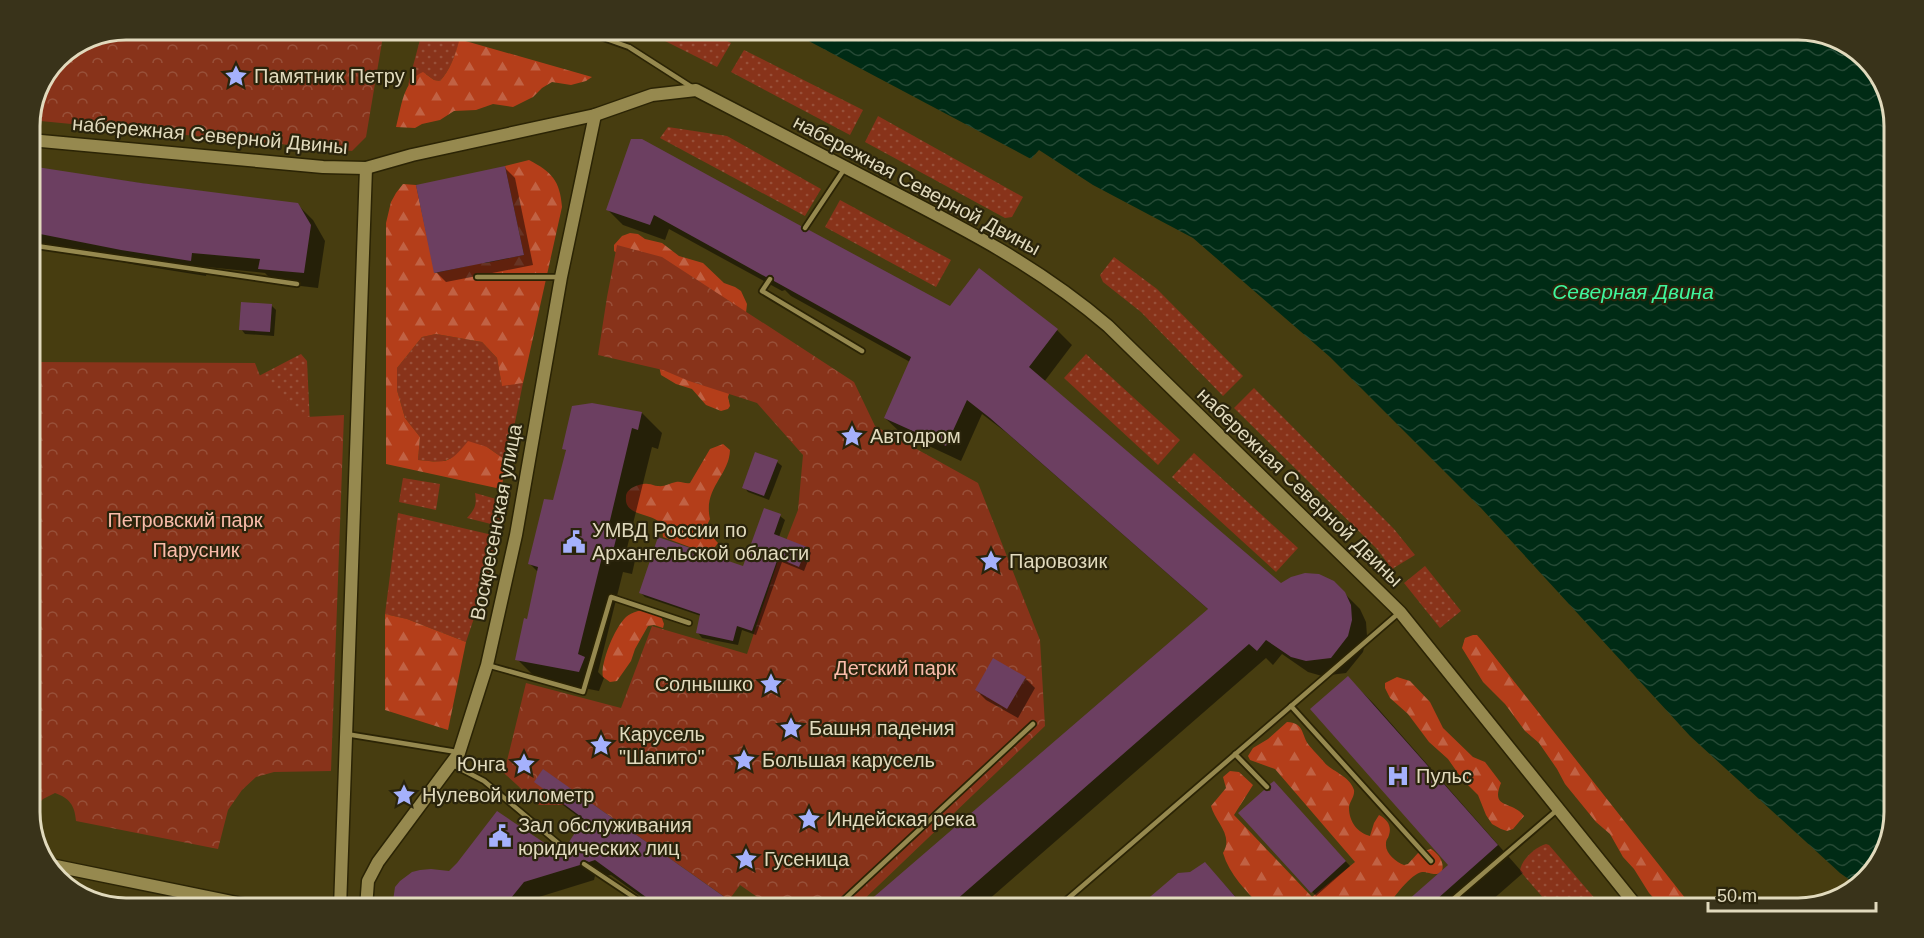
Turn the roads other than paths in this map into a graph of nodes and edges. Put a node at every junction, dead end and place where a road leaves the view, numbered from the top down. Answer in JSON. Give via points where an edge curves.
{"nodes":[{"id":1,"x":609,"y":40,"type":"edge"},
{"id":2,"x":696,"y":90,"type":"junction"},
{"id":3,"x":596,"y":115,"type":"junction"},
{"id":4,"x":41,"y":141,"type":"edge"},
{"id":5,"x":366,"y":168,"type":"junction"},
{"id":6,"x":845,"y":168,"type":"junction"},
{"id":7,"x":805,"y":228,"type":"dead end"},
{"id":8,"x":41,"y":247,"type":"edge"},
{"id":9,"x":477,"y":277,"type":"dead end"},
{"id":10,"x":561,"y":277,"type":"junction"},
{"id":11,"x":770,"y":279,"type":"dead end"},
{"id":12,"x":297,"y":284,"type":"dead end"},
{"id":13,"x":861,"y":351,"type":"dead end"},
{"id":14,"x":1400,"y":612,"type":"junction"},
{"id":15,"x":689,"y":624,"type":"dead end"},
{"id":16,"x":487,"y":664,"type":"junction"},
{"id":17,"x":1291,"y":706,"type":"junction"},
{"id":18,"x":1033,"y":724,"type":"dead end"},
{"id":19,"x":346,"y":735,"type":"junction"},
{"id":20,"x":459,"y":753,"type":"junction"},
{"id":21,"x":1235,"y":754,"type":"junction"},
{"id":22,"x":451,"y":763,"type":"junction"},
{"id":23,"x":1267,"y":787,"type":"dead end"},
{"id":24,"x":1557,"y":810,"type":"junction"},
{"id":25,"x":565,"y":849,"type":"dead end"},
{"id":26,"x":1431,"y":861,"type":"dead end"},
{"id":27,"x":584,"y":864,"type":"dead end"},
{"id":28,"x":61,"y":867,"type":"edge"},
{"id":29,"x":216,"y":898,"type":"edge"},
{"id":30,"x":340,"y":898,"type":"edge"},
{"id":31,"x":367,"y":898,"type":"edge"},
{"id":32,"x":635,"y":898,"type":"edge"},
{"id":33,"x":846,"y":898,"type":"edge"},
{"id":34,"x":1069,"y":898,"type":"edge"},
{"id":35,"x":1455,"y":898,"type":"edge"},
{"id":36,"x":1630,"y":898,"type":"edge"}],
"edges":[{"from":1,"to":2,"type":"lane","via":[[629,47]]},
{"from":2,"to":3,"type":"street","name":"набережная Северной Двины","via":[[652,95]]},
{"from":2,"to":6,"type":"street","name":"набережная Северной Двины"},
{"from":3,"to":5,"type":"street","name":"набережная Северной Двины"},
{"from":3,"to":10,"type":"street","name":"Воскресенская улица"},
{"from":4,"to":5,"type":"street","name":"набережная Северной Двины"},
{"from":5,"to":19,"type":"street"},
{"from":6,"to":7,"type":"lane"},
{"from":6,"to":14,"type":"street","name":"набережная Северной Двины","via":[[984,239],[1079,302]]},
{"from":8,"to":12,"type":"lane"},
{"from":9,"to":10,"type":"lane"},
{"from":10,"to":16,"type":"street","name":"Воскресенская улица","via":[[516,535]]},
{"from":11,"to":13,"type":"lane","via":[[762,291]]},
{"from":14,"to":17,"type":"lane"},
{"from":14,"to":24,"type":"street","name":"набережная Северной Двины"},
{"from":15,"to":16,"type":"lane","via":[[611,597],[583,692]]},
{"from":16,"to":20,"type":"street","name":"Воскресенская улица"},
{"from":17,"to":21,"type":"lane"},
{"from":17,"to":26,"type":"lane"},
{"from":18,"to":33,"type":"lane"},
{"from":19,"to":20,"type":"lane"},
{"from":19,"to":30,"type":"street"},
{"from":20,"to":22,"type":"street","name":"Воскресенская улица"},
{"from":21,"to":23,"type":"lane"},
{"from":21,"to":34,"type":"lane"},
{"from":22,"to":25,"type":"lane","via":[[484,782]]},
{"from":22,"to":31,"type":"street","name":"Воскресенская улица","via":[[378,862],[368,881]]},
{"from":24,"to":35,"type":"lane"},
{"from":24,"to":36,"type":"street","name":"набережная Северной Двины"},
{"from":27,"to":32,"type":"lane"},
{"from":28,"to":29,"type":"street"}]}
